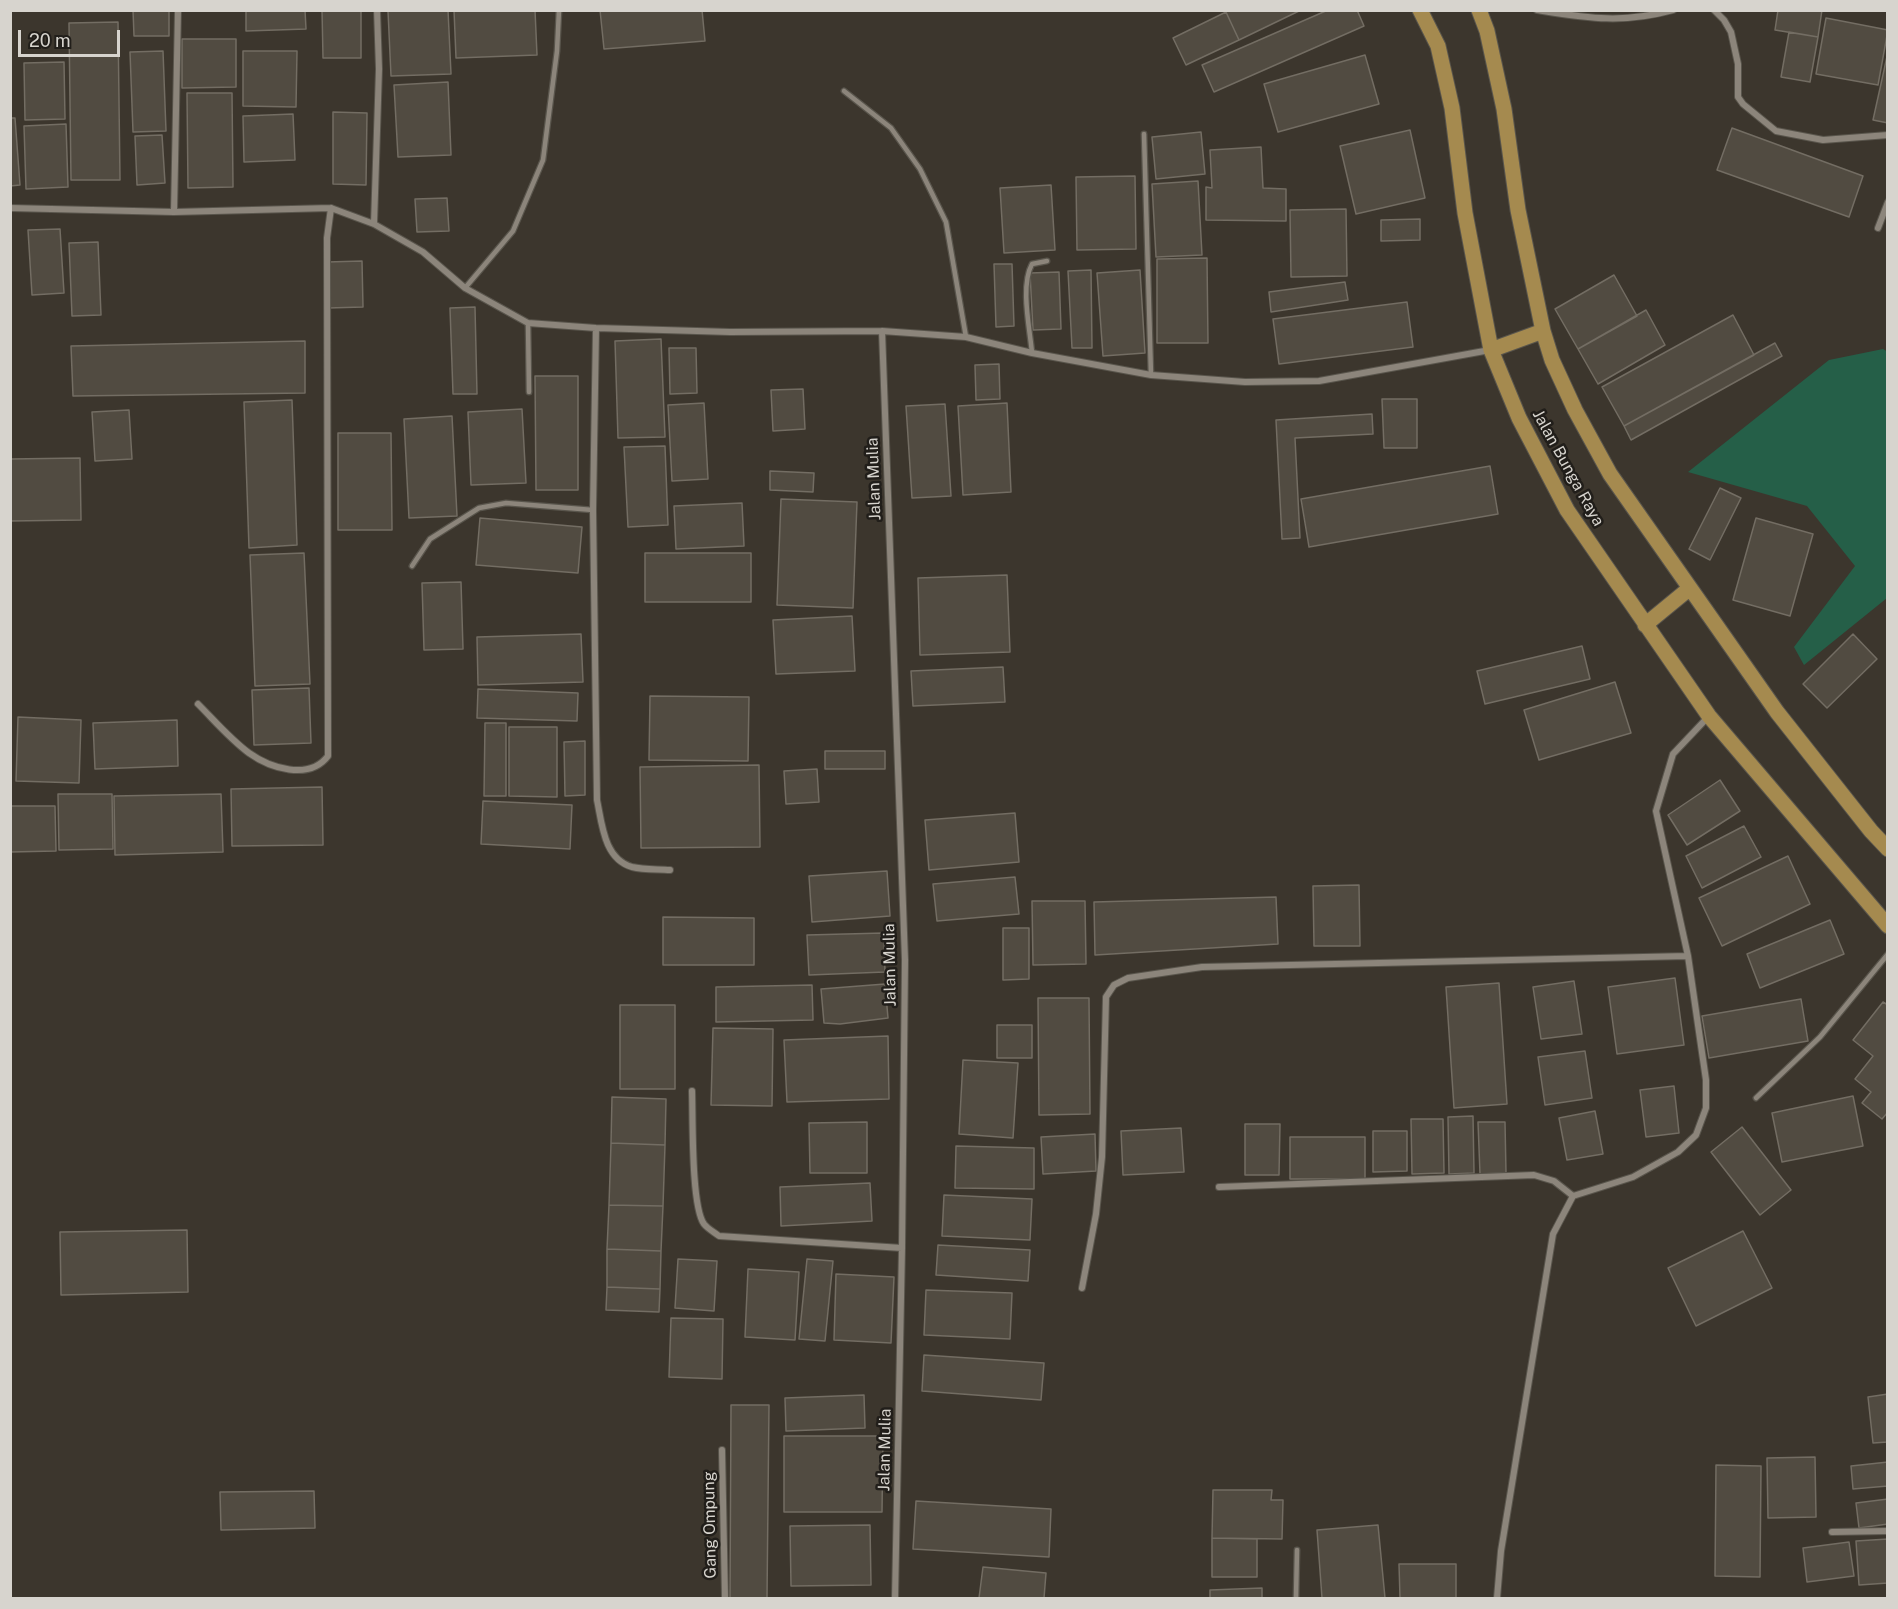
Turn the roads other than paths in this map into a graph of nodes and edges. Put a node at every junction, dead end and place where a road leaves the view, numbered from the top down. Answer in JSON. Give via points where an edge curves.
{"nodes":[{"id":1,"x":178,"y":10,"type":"edge"},
{"id":2,"x":377,"y":10,"type":"edge"},
{"id":3,"x":559,"y":10,"type":"edge"},
{"id":4,"x":1420,"y":10,"type":"edge"},
{"id":5,"x":1479,"y":10,"type":"edge"},
{"id":6,"x":1537,"y":10,"type":"edge"},
{"id":7,"x":1673,"y":10,"type":"edge"},
{"id":8,"x":1714,"y":10,"type":"edge"},
{"id":9,"x":844,"y":91,"type":"dead end"},
{"id":10,"x":1144,"y":134,"type":"dead end"},
{"id":11,"x":1887,"y":135,"type":"edge"},
{"id":12,"x":1887,"y":202,"type":"edge"},
{"id":13,"x":10,"y":208,"type":"edge"},
{"id":14,"x":331,"y":208,"type":"junction"},
{"id":15,"x":174,"y":212,"type":"junction"},
{"id":16,"x":374,"y":224,"type":"junction"},
{"id":17,"x":1878,"y":228,"type":"dead end"},
{"id":18,"x":1047,"y":261,"type":"dead end"},
{"id":19,"x":465,"y":288,"type":"junction"},
{"id":20,"x":528,"y":323,"type":"junction"},
{"id":21,"x":596,"y":328,"type":"junction"},
{"id":22,"x":882,"y":331,"type":"junction"},
{"id":23,"x":1543,"y":331,"type":"junction"},
{"id":24,"x":966,"y":337,"type":"junction"},
{"id":25,"x":1491,"y":350,"type":"junction"},
{"id":26,"x":1032,"y":353,"type":"junction"},
{"id":27,"x":1151,"y":375,"type":"junction"},
{"id":28,"x":529,"y":392,"type":"dead end"},
{"id":29,"x":593,"y":510,"type":"junction"},
{"id":30,"x":412,"y":566,"type":"dead end"},
{"id":31,"x":1690,"y":588,"type":"junction"},
{"id":32,"x":1645,"y":625,"type":"junction"},
{"id":33,"x":198,"y":704,"type":"dead end"},
{"id":34,"x":1709,"y":716,"type":"junction"},
{"id":35,"x":1887,"y":849,"type":"edge"},
{"id":36,"x":670,"y":870,"type":"dead end"},
{"id":37,"x":1887,"y":926,"type":"edge"},
{"id":38,"x":1887,"y":954,"type":"edge"},
{"id":39,"x":1688,"y":956,"type":"junction"},
{"id":40,"x":692,"y":1090,"type":"dead end"},
{"id":41,"x":1756,"y":1098,"type":"dead end"},
{"id":42,"x":1220,"y":1187,"type":"dead end"},
{"id":43,"x":1573,"y":1196,"type":"junction"},
{"id":44,"x":902,"y":1248,"type":"junction"},
{"id":45,"x":1082,"y":1287,"type":"dead end"},
{"id":46,"x":722,"y":1450,"type":"dead end"},
{"id":47,"x":1887,"y":1531,"type":"edge"},
{"id":48,"x":1832,"y":1532,"type":"dead end"},
{"id":49,"x":1297,"y":1550,"type":"dead end"},
{"id":50,"x":725,"y":1599,"type":"edge"},
{"id":51,"x":895,"y":1599,"type":"edge"},
{"id":52,"x":1296,"y":1599,"type":"edge"},
{"id":53,"x":1497,"y":1599,"type":"edge"}],
"edges":[{"from":1,"to":15,"type":"street"},
{"from":2,"to":16,"type":"street"},
{"from":3,"to":19,"type":"lane","via":[[543,160],[513,231]]},
{"from":4,"to":25,"type":"main road","name":"Jalan Bunga Raya","via":[[1438,45],[1452,108],[1465,213]]},
{"from":5,"to":23,"type":"main road","name":"Jalan Bunga Raya","via":[[1504,109],[1518,210]]},
{"from":6,"to":7,"type":"street","via":[[1602,20],[1647,17]]},
{"from":8,"to":11,"type":"street","via":[[1731,32],[1738,64],[1738,97],[1776,131],[1823,140]]},
{"from":9,"to":24,"type":"lane","via":[[891,128],[920,169],[946,222]]},
{"from":10,"to":27,"type":"lane"},
{"from":12,"to":17,"type":"street"},
{"from":13,"to":15,"type":"street"},
{"from":14,"to":15,"type":"street"},
{"from":14,"to":16,"type":"street"},
{"from":14,"to":33,"type":"street","via":[[327,238],[328,756],[321,765],[303,772],[272,765],[249,753]]},
{"from":16,"to":19,"type":"street","via":[[423,252]]},
{"from":18,"to":26,"type":"lane","via":[[1032,264],[1028,271]]},
{"from":19,"to":20,"type":"street"},
{"from":20,"to":21,"type":"street"},
{"from":20,"to":28,"type":"lane"},
{"from":21,"to":22,"type":"street"},
{"from":21,"to":29,"type":"street"},
{"from":22,"to":24,"type":"street"},
{"from":22,"to":44,"type":"street","name":"Jalan Mulia","via":[[905,960]]},
{"from":23,"to":25,"type":"main road"},
{"from":23,"to":31,"type":"main road","name":"Jalan Bunga Raya","via":[[1575,411],[1610,474]]},
{"from":24,"to":26,"type":"street"},
{"from":25,"to":27,"type":"street","via":[[1319,381],[1245,382]]},
{"from":25,"to":32,"type":"main road","name":"Jalan Bunga Raya","via":[[1519,418],[1567,510]]},
{"from":26,"to":27,"type":"street"},
{"from":29,"to":30,"type":"lane","via":[[506,503],[479,508],[430,539]]},
{"from":29,"to":36,"type":"street","via":[[597,800],[604,838],[613,854],[631,867]]},
{"from":31,"to":32,"type":"main road"},
{"from":31,"to":35,"type":"main road","name":"Jalan Bunga Raya","via":[[1777,712]]},
{"from":32,"to":34,"type":"main road","name":"Jalan Bunga Raya"},
{"from":34,"to":37,"type":"main road","name":"Jalan Bunga Raya"},
{"from":34,"to":39,"type":"street","via":[[1673,754],[1656,811]]},
{"from":38,"to":41,"type":"lane","via":[[1820,1036]]},
{"from":39,"to":43,"type":"street","via":[[1706,1080],[1706,1108],[1696,1135],[1678,1152],[1633,1177]]},
{"from":39,"to":45,"type":"street","via":[[1202,967],[1128,978],[1114,985],[1106,997],[1102,1157]]},
{"from":40,"to":44,"type":"street","via":[[696,1194],[705,1226],[719,1236]]},
{"from":42,"to":43,"type":"street","via":[[1534,1175],[1554,1181]]},
{"from":43,"to":53,"type":"street","via":[[1553,1234],[1501,1551]]},
{"from":44,"to":51,"type":"street","name":"Jalan Mulia"},
{"from":46,"to":50,"type":"street","name":"Gang Ompung"},
{"from":47,"to":48,"type":"street"},
{"from":49,"to":52,"type":"lane"}]}
